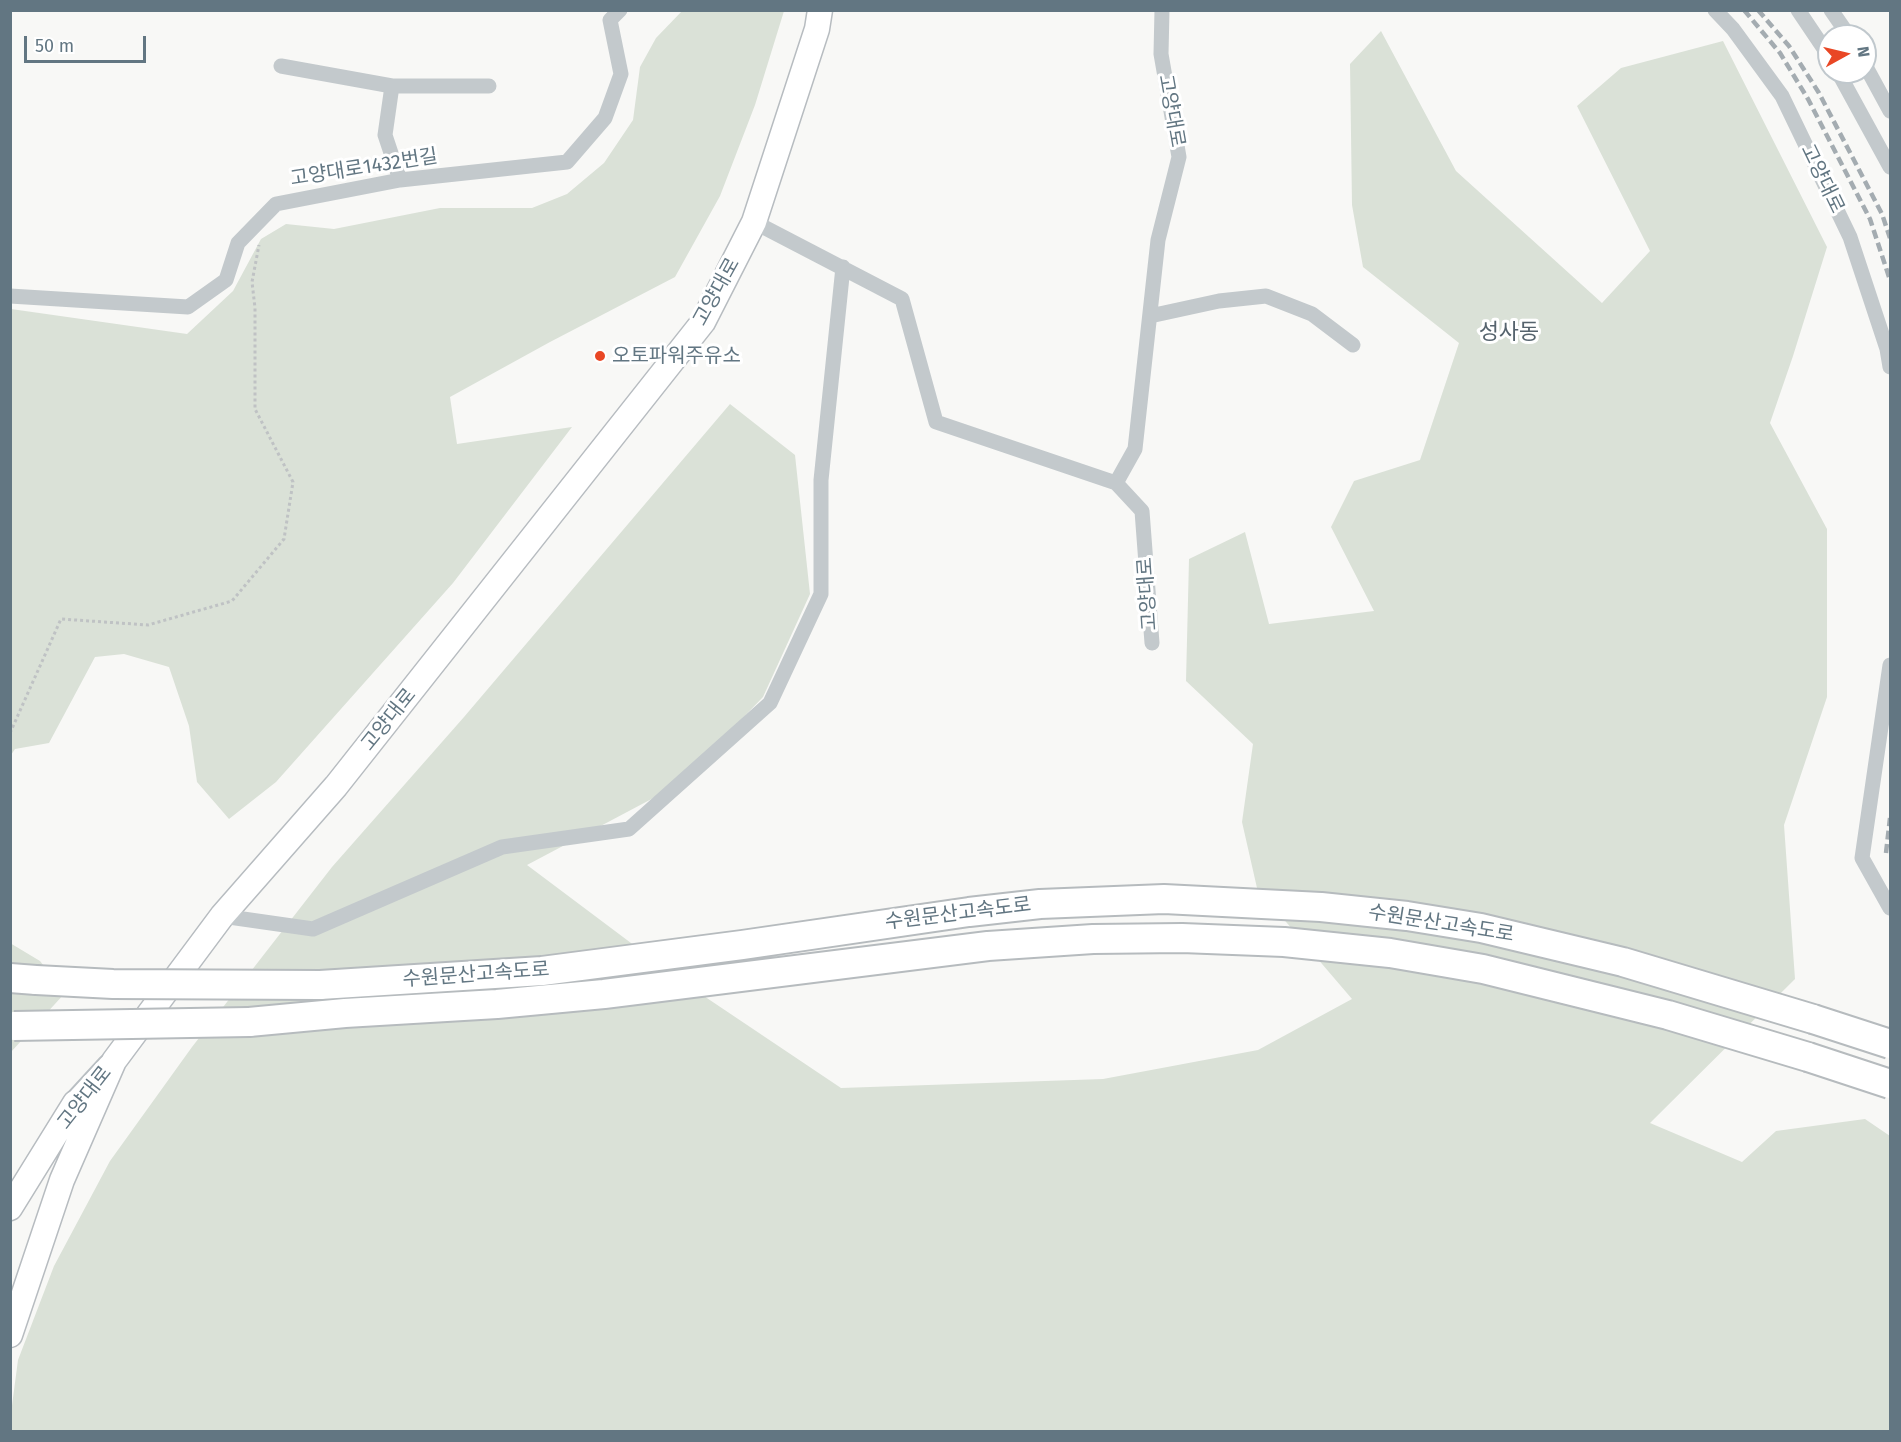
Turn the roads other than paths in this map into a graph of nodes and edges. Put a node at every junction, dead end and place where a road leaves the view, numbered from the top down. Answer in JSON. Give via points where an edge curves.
{"nodes":[{"id":1,"x":620,"y":10,"type":"edge"},
{"id":2,"x":820,"y":10,"type":"edge"},
{"id":3,"x":1162,"y":10,"type":"edge"},
{"id":4,"x":1715,"y":10,"type":"edge"},
{"id":5,"x":1798,"y":10,"type":"edge"},
{"id":6,"x":1831,"y":10,"type":"edge"},
{"id":7,"x":1841,"y":24,"type":"edge"},
{"id":8,"x":1817,"y":38,"type":"edge"},
{"id":9,"x":281,"y":66,"type":"dead end"},
{"id":10,"x":1845,"y":84,"type":"edge"},
{"id":11,"x":1875,"y":84,"type":"edge"},
{"id":12,"x":392,"y":86,"type":"junction"},
{"id":13,"x":489,"y":86,"type":"dead end"},
{"id":14,"x":1890,"y":111,"type":"edge"},
{"id":15,"x":1890,"y":118,"type":"edge"},
{"id":16,"x":1866,"y":122,"type":"junction"},
{"id":17,"x":1890,"y":168,"type":"edge"},
{"id":18,"x":400,"y":180,"type":"junction"},
{"id":19,"x":754,"y":222,"type":"junction"},
{"id":20,"x":843,"y":267,"type":"junction"},
{"id":21,"x":10,"y":297,"type":"edge"},
{"id":22,"x":1150,"y":316,"type":"junction"},
{"id":23,"x":1353,"y":345,"type":"dead end"},
{"id":24,"x":1890,"y":367,"type":"edge"},
{"id":25,"x":1116,"y":483,"type":"junction"},
{"id":26,"x":1152,"y":643,"type":"dead end"},
{"id":27,"x":1890,"y":665,"type":"edge"},
{"id":28,"x":1890,"y":908,"type":"edge"},
{"id":29,"x":222,"y":916,"type":"junction"},
{"id":30,"x":23,"y":979,"type":"edge"},
{"id":31,"x":12,"y":1026,"type":"edge"},
{"id":32,"x":1890,"y":1044,"type":"edge"},
{"id":33,"x":114,"y":1061,"type":"junction"},
{"id":34,"x":1890,"y":1083,"type":"edge"},
{"id":35,"x":75,"y":1103,"type":"junction"},
{"id":36,"x":10,"y":1182,"type":"edge"},
{"id":37,"x":10,"y":1208,"type":"edge"},
{"id":38,"x":10,"y":1335,"type":"edge"}],
"edges":[{"from":1,"to":18,"type":"street","name":"고양대로1432번길","via":[[610,20],[621,74],[605,118],[567,162]]},
{"from":2,"to":19,"type":"main road","name":"고양대로"},
{"from":3,"to":22,"type":"street","name":"고양대로","via":[[1161,54],[1179,157],[1158,240]]},
{"from":4,"to":24,"type":"street","name":"고양대로","via":[[1782,96],[1850,237]]},
{"from":5,"to":8,"type":"street"},
{"from":6,"to":7,"type":"street"},
{"from":9,"to":12,"type":"street"},
{"from":10,"to":16,"type":"street"},
{"from":11,"to":14,"type":"street"},
{"from":12,"to":13,"type":"street"},
{"from":12,"to":18,"type":"street","via":[[385,135]]},
{"from":15,"to":16,"type":"street"},
{"from":16,"to":17,"type":"street"},
{"from":18,"to":21,"type":"street","name":"고양대로1432번길","via":[[276,204],[238,243],[226,280],[188,307]]},
{"from":19,"to":20,"type":"street","name":"고양대로"},
{"from":19,"to":29,"type":"main road","name":"고양대로","via":[[703,322],[336,786]]},
{"from":20,"to":25,"type":"street","name":"고양대로","via":[[902,299],[936,422]]},
{"from":20,"to":29,"type":"street","via":[[821,480],[821,594],[770,703],[629,829],[502,847],[313,928]]},
{"from":22,"to":23,"type":"street","via":[[1219,301],[1266,296],[1312,314]]},
{"from":22,"to":25,"type":"street","name":"고양대로","via":[[1135,449]]},
{"from":25,"to":26,"type":"street","name":"고양대로","via":[[1142,512]]},
{"from":27,"to":28,"type":"street","via":[[1862,858]]},
{"from":29,"to":33,"type":"main road","name":"고양대로"},
{"from":30,"to":32,"type":"highway","name":"수원문산고속도로","bridge":true,"via":[[113,984],[320,985],[542,971],[969,912],[1040,904],[1164,899],[1321,907],[1407,915],[1481,928],[1623,962]]},
{"from":31,"to":34,"type":"highway","name":"수원문산고속도로","bridge":true,"via":[[249,1022],[497,1004],[988,946],[1182,938],[1284,942],[1390,953],[1483,969],[1668,1015]]},
{"from":33,"to":35,"type":"main road","name":"고양대로"},
{"from":33,"to":38,"type":"main road","via":[[62,1180]]},
{"from":35,"to":36,"type":"main road"},
{"from":35,"to":37,"type":"main road","name":"고양대로"}]}
